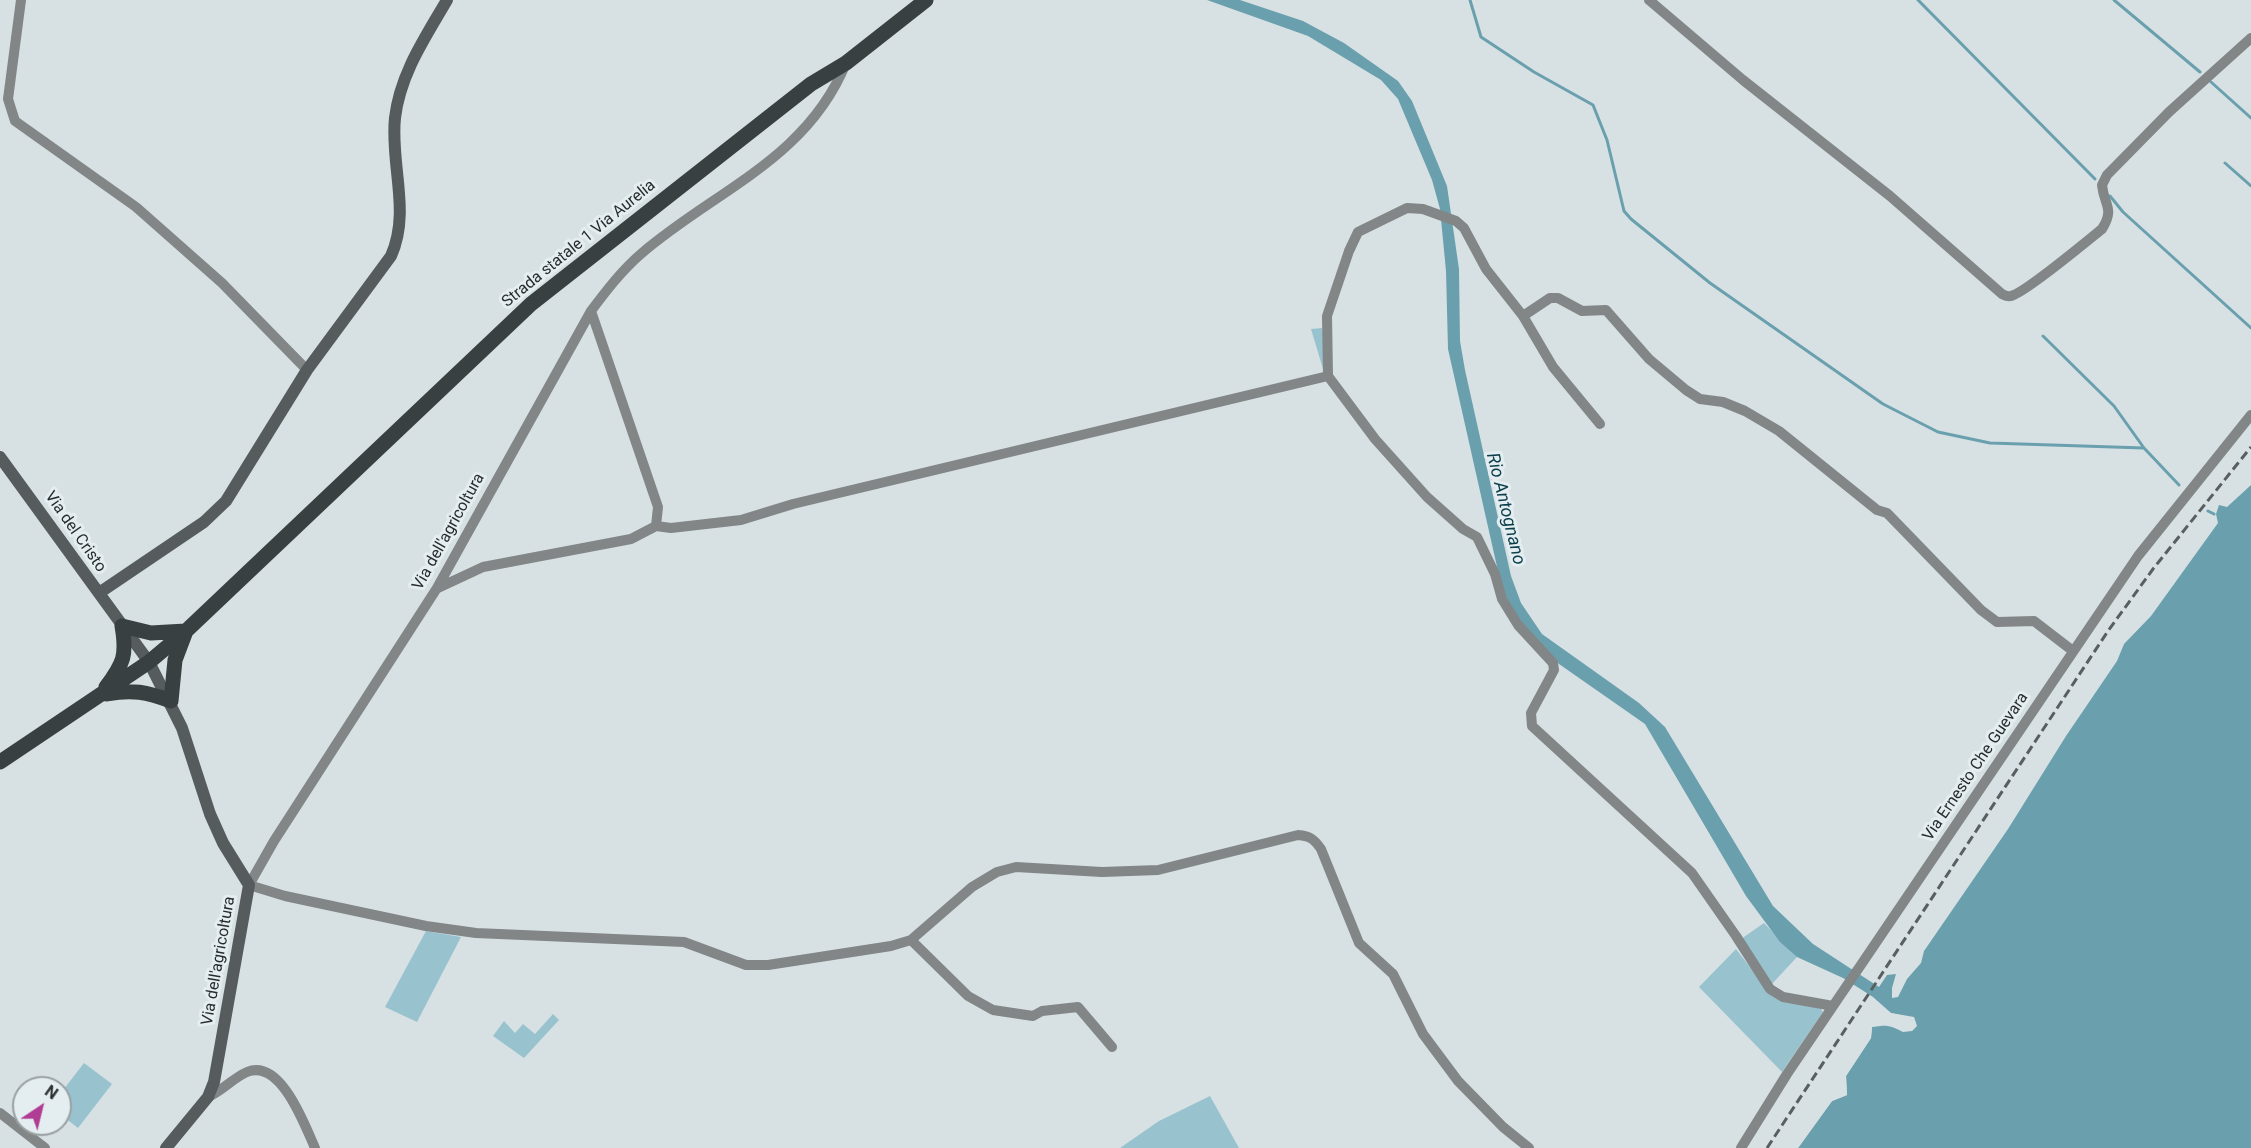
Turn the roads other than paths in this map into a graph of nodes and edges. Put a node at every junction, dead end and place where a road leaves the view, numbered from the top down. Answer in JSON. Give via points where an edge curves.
{"nodes":[{"id":1,"x":21,"y":0,"type":"edge"},
{"id":2,"x":447,"y":0,"type":"edge"},
{"id":3,"x":926,"y":0,"type":"edge"},
{"id":4,"x":1649,"y":0,"type":"edge"},
{"id":5,"x":2251,"y":38,"type":"edge"},
{"id":6,"x":846,"y":63,"type":"junction"},
{"id":7,"x":591,"y":311,"type":"junction"},
{"id":8,"x":1523,"y":316,"type":"junction"},
{"id":9,"x":307,"y":370,"type":"junction"},
{"id":10,"x":1328,"y":376,"type":"junction"},
{"id":11,"x":2251,"y":415,"type":"edge"},
{"id":12,"x":1600,"y":424,"type":"dead end"},
{"id":13,"x":0,"y":457,"type":"edge"},
{"id":14,"x":657,"y":526,"type":"junction"},
{"id":15,"x":437,"y":588,"type":"junction"},
{"id":16,"x":99,"y":593,"type":"junction"},
{"id":17,"x":122,"y":626,"type":"junction"},
{"id":18,"x":186,"y":631,"type":"junction"},
{"id":19,"x":2073,"y":651,"type":"junction"},
{"id":20,"x":149,"y":662,"type":"junction"},
{"id":21,"x":99,"y":696,"type":"junction"},
{"id":22,"x":171,"y":701,"type":"junction"},
{"id":23,"x":0,"y":762,"type":"edge"},
{"id":24,"x":249,"y":885,"type":"junction"},
{"id":25,"x":911,"y":940,"type":"junction"},
{"id":26,"x":1833,"y":1006,"type":"junction"},
{"id":27,"x":1112,"y":1047,"type":"dead end"},
{"id":28,"x":208,"y":1097,"type":"junction"},
{"id":29,"x":0,"y":1113,"type":"edge"},
{"id":30,"x":45,"y":1148,"type":"edge"},
{"id":31,"x":166,"y":1148,"type":"edge"},
{"id":32,"x":315,"y":1148,"type":"edge"},
{"id":33,"x":1529,"y":1148,"type":"edge"},
{"id":34,"x":1741,"y":1148,"type":"edge"}],
"edges":[{"from":1,"to":9,"type":"street","via":[[8,99],[15,121],[136,207],[222,283]]},
{"from":2,"to":9,"type":"street","via":[[407,71],[398,100],[398,241]]},
{"from":3,"to":6,"type":"main road","name":"Strada statale 1 Via Aurelia"},
{"from":4,"to":5,"type":"street","via":[[2008,296],[2102,229],[2110,208],[2102,185],[2107,175],[2176,105]]},
{"from":6,"to":7,"type":"street","name":"Via dell'agricoltura","via":[[838,82],[813,117],[774,158],[642,253]]},
{"from":6,"to":18,"type":"main road","name":"Strada statale 1 Via Aurelia","via":[[811,84],[531,304]]},
{"from":7,"to":14,"type":"street","via":[[658,507]]},
{"from":7,"to":15,"type":"street","name":"Via dell'agricoltura"},
{"from":8,"to":10,"type":"street","via":[[1486,269],[1464,228],[1434,213],[1407,208],[1358,232],[1348,251],[1327,316]]},
{"from":8,"to":12,"type":"street","via":[[1553,366]]},
{"from":8,"to":19,"type":"street","via":[[1550,298],[1558,298],[1582,311],[1606,310],[1649,358],[1686,390],[1700,399],[1723,402],[1745,411],[1779,431],[1877,510],[1887,513],[1997,622],[2034,621]]},
{"from":9,"to":16,"type":"street","via":[[216,512]]},
{"from":10,"to":14,"type":"street","via":[[793,504],[741,520]]},
{"from":10,"to":26,"type":"street","via":[[1369,432],[1427,497],[1477,537],[1502,599],[1518,625],[1553,663],[1554,670],[1531,713],[1532,726],[1692,873],[1770,989],[1783,998]]},
{"from":11,"to":19,"type":"street","name":"Via Ernesto Che Guevara","via":[[2138,556]]},
{"from":13,"to":16,"type":"street","name":"Via del Cristo"},
{"from":14,"to":15,"type":"street","via":[[631,539],[483,567]]},
{"from":15,"to":24,"type":"street","name":"Via dell'agricoltura"},
{"from":16,"to":17,"type":"street","name":"Via del Cristo"},
{"from":17,"to":18,"type":"main road","via":[[151,633]]},
{"from":17,"to":20,"type":"street","name":"Via del Cristo"},
{"from":17,"to":21,"type":"main road","via":[[124,660]]},
{"from":18,"to":20,"type":"main road","name":"Strada statale 1 Via Aurelia"},
{"from":18,"to":22,"type":"main road","via":[[175,660]]},
{"from":19,"to":26,"type":"street","name":"Via Ernesto Che Guevara"},
{"from":20,"to":21,"type":"main road","name":"Strada statale 1 Via Aurelia"},
{"from":20,"to":22,"type":"street","name":"Via del Cristo"},
{"from":21,"to":22,"type":"main road","via":[[129,690]]},
{"from":21,"to":23,"type":"main road"},
{"from":22,"to":24,"type":"street","name":"Via del Cristo","via":[[210,814]]},
{"from":24,"to":25,"type":"street","via":[[426,926],[476,933],[684,942],[754,966],[786,964]]},
{"from":24,"to":28,"type":"street","name":"Via dell'agricoltura","via":[[214,1082]]},
{"from":25,"to":27,"type":"street","via":[[942,973],[981,1005],[1033,1016],[1042,1011],[1078,1007]]},
{"from":25,"to":33,"type":"street","via":[[972,887],[997,872],[1016,867],[1102,872],[1158,870],[1307,836],[1321,849],[1359,943],[1394,974],[1423,1034],[1440,1058],[1503,1127]]},
{"from":26,"to":34,"type":"street","name":"Via Ernesto Che Guevara"},
{"from":28,"to":31,"type":"street"},
{"from":28,"to":32,"type":"street","via":[[248,1071],[261,1071],[288,1092]]},
{"from":29,"to":30,"type":"street"}]}
